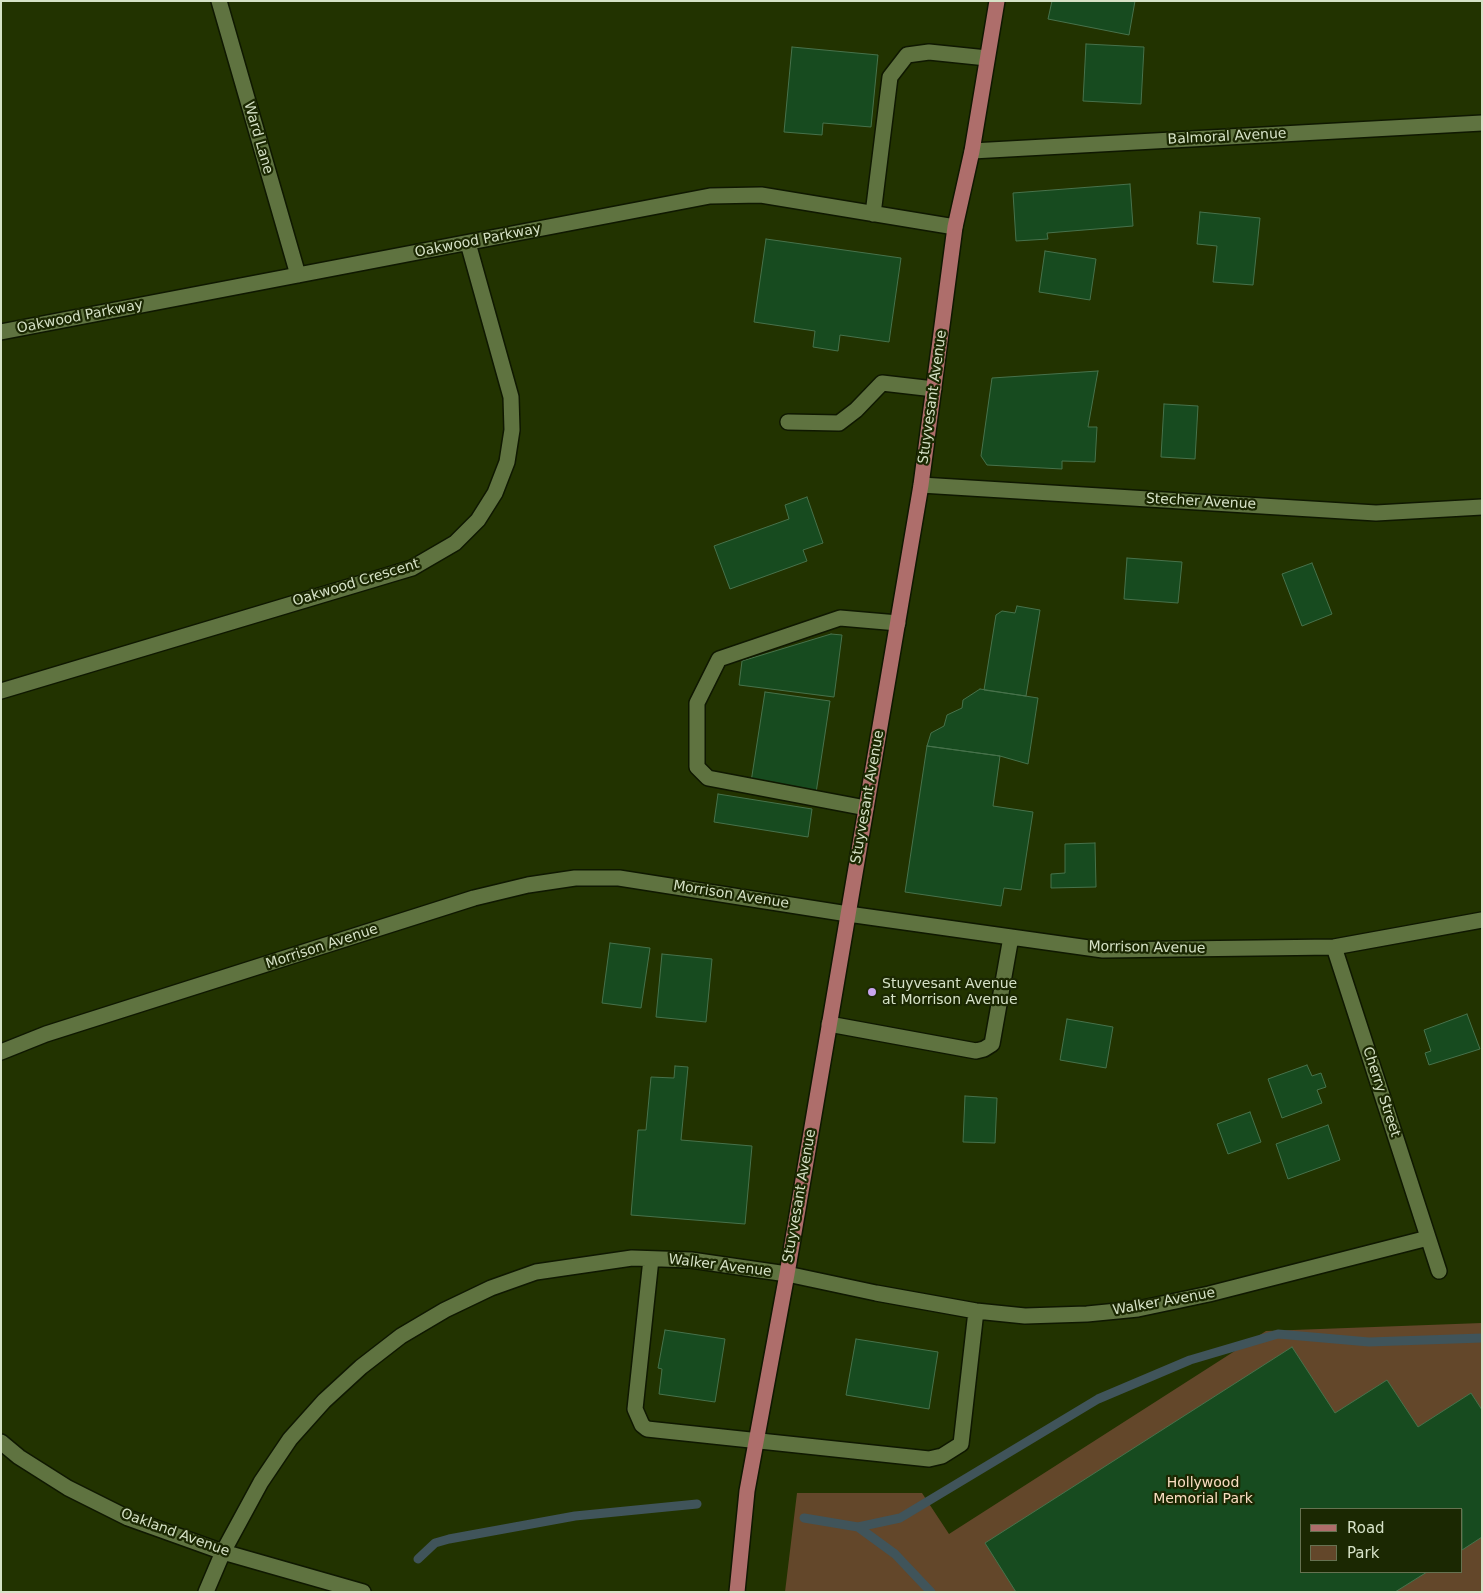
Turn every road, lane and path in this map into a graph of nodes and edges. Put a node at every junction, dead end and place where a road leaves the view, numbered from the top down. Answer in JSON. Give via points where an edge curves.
{"nodes":[{"id":1,"x":219,"y":1,"type":"edge"},
{"id":2,"x":997,"y":1,"type":"edge"},
{"id":3,"x":988,"y":58,"type":"junction"},
{"id":4,"x":1482,"y":123,"type":"edge"},
{"id":5,"x":972,"y":151,"type":"junction"},
{"id":6,"x":873,"y":214,"type":"junction"},
{"id":7,"x":956,"y":228,"type":"junction"},
{"id":8,"x":468,"y":243,"type":"junction"},
{"id":9,"x":298,"y":275,"type":"junction"},
{"id":10,"x":1,"y":332,"type":"edge"},
{"id":11,"x":934,"y":389,"type":"junction"},
{"id":12,"x":788,"y":422,"type":"dead end"},
{"id":13,"x":921,"y":485,"type":"junction"},
{"id":14,"x":1482,"y":507,"type":"edge"},
{"id":15,"x":898,"y":623,"type":"junction"},
{"id":16,"x":1,"y":691,"type":"edge"},
{"id":17,"x":866,"y":808,"type":"junction"},
{"id":18,"x":848,"y":914,"type":"junction"},
{"id":19,"x":1482,"y":920,"type":"edge"},
{"id":20,"x":1011,"y":937,"type":"junction"},
{"id":21,"x":1334,"y":946,"type":"junction"},
{"id":22,"x":829,"y":1024,"type":"junction"},
{"id":23,"x":1,"y":1052,"type":"edge"},
{"id":24,"x":1428,"y":1238,"type":"junction"},
{"id":25,"x":651,"y":1259,"type":"junction"},
{"id":26,"x":1439,"y":1271,"type":"dead end"},
{"id":27,"x":787,"y":1274,"type":"junction"},
{"id":28,"x":976,"y":1311,"type":"junction"},
{"id":29,"x":756,"y":1441,"type":"junction"},
{"id":30,"x":1,"y":1442,"type":"edge"},
{"id":31,"x":223,"y":1552,"type":"junction"},
{"id":32,"x":206,"y":1592,"type":"edge"},
{"id":33,"x":363,"y":1592,"type":"edge"},
{"id":34,"x":737,"y":1592,"type":"edge"}],
"edges":[{"from":1,"to":9,"type":"street","name":"Ward Lane"},
{"from":2,"to":3,"type":"main road","name":"Stuyvesant Avenue"},
{"from":3,"to":5,"type":"main road","name":"Stuyvesant Avenue"},
{"from":3,"to":6,"type":"street","via":[[929,52],[906,55],[890,78]]},
{"from":4,"to":5,"type":"street","name":"Balmoral Avenue"},
{"from":5,"to":7,"type":"main road","name":"Stuyvesant Avenue"},
{"from":6,"to":7,"type":"street","name":"Oakwood Parkway"},
{"from":6,"to":8,"type":"street","name":"Oakwood Parkway","via":[[761,195],[710,196]]},
{"from":7,"to":11,"type":"main road","name":"Stuyvesant Avenue"},
{"from":8,"to":9,"type":"street","name":"Oakwood Parkway"},
{"from":8,"to":16,"type":"street","name":"Oakwood Crescent","via":[[511,397],[512,430],[508,462],[495,493],[478,520],[455,543],[412,568]]},
{"from":9,"to":10,"type":"street","name":"Oakwood Parkway"},
{"from":11,"to":12,"type":"street","via":[[882,383],[839,423]]},
{"from":11,"to":13,"type":"main road","name":"Stuyvesant Avenue"},
{"from":13,"to":14,"type":"street","name":"Stecher Avenue","via":[[1376,513]]},
{"from":13,"to":15,"type":"main road","name":"Stuyvesant Avenue"},
{"from":15,"to":17,"type":"main road","name":"Stuyvesant Avenue"},
{"from":15,"to":17,"type":"street","via":[[840,618],[719,659],[697,703],[697,767],[708,778]]},
{"from":17,"to":18,"type":"main road","name":"Stuyvesant Avenue"},
{"from":18,"to":20,"type":"street","name":"Morrison Avenue"},
{"from":18,"to":22,"type":"main road","name":"Stuyvesant Avenue"},
{"from":18,"to":23,"type":"street","name":"Morrison Avenue","via":[[618,878],[575,878],[528,885],[474,898],[46,1034]]},
{"from":19,"to":21,"type":"street","name":"Morrison Avenue"},
{"from":20,"to":21,"type":"street","name":"Morrison Avenue","via":[[1102,950]]},
{"from":20,"to":22,"type":"street","via":[[992,1044],[984,1048],[976,1050]]},
{"from":21,"to":24,"type":"street","name":"Cherry Street"},
{"from":22,"to":27,"type":"main road","name":"Stuyvesant Avenue"},
{"from":24,"to":26,"type":"street","name":"Cherry Street"},
{"from":24,"to":28,"type":"street","name":"Walker Avenue","via":[[1138,1309],[1025,1316]]},
{"from":25,"to":27,"type":"street","name":"Walker Avenue","via":[[690,1260]]},
{"from":25,"to":29,"type":"street","via":[[635,1409],[642,1425],[647,1429]]},
{"from":25,"to":31,"type":"street","name":"Walker Avenue","via":[[602,1261],[536,1272],[491,1288],[401,1336],[361,1367],[290,1440],[261,1482]]},
{"from":27,"to":28,"type":"street","name":"Walker Avenue"},
{"from":27,"to":29,"type":"main road","name":"Stuyvesant Avenue"},
{"from":28,"to":29,"type":"street","via":[[961,1444],[942,1456],[929,1459]]},
{"from":29,"to":34,"type":"main road","name":"Stuyvesant Avenue","via":[[747,1491]]},
{"from":30,"to":31,"type":"street","name":"Oakland Avenue","via":[[68,1488],[128,1518]]},
{"from":31,"to":32,"type":"street","name":"Walker Avenue"},
{"from":31,"to":33,"type":"street","name":"Oakland Avenue"}]}
